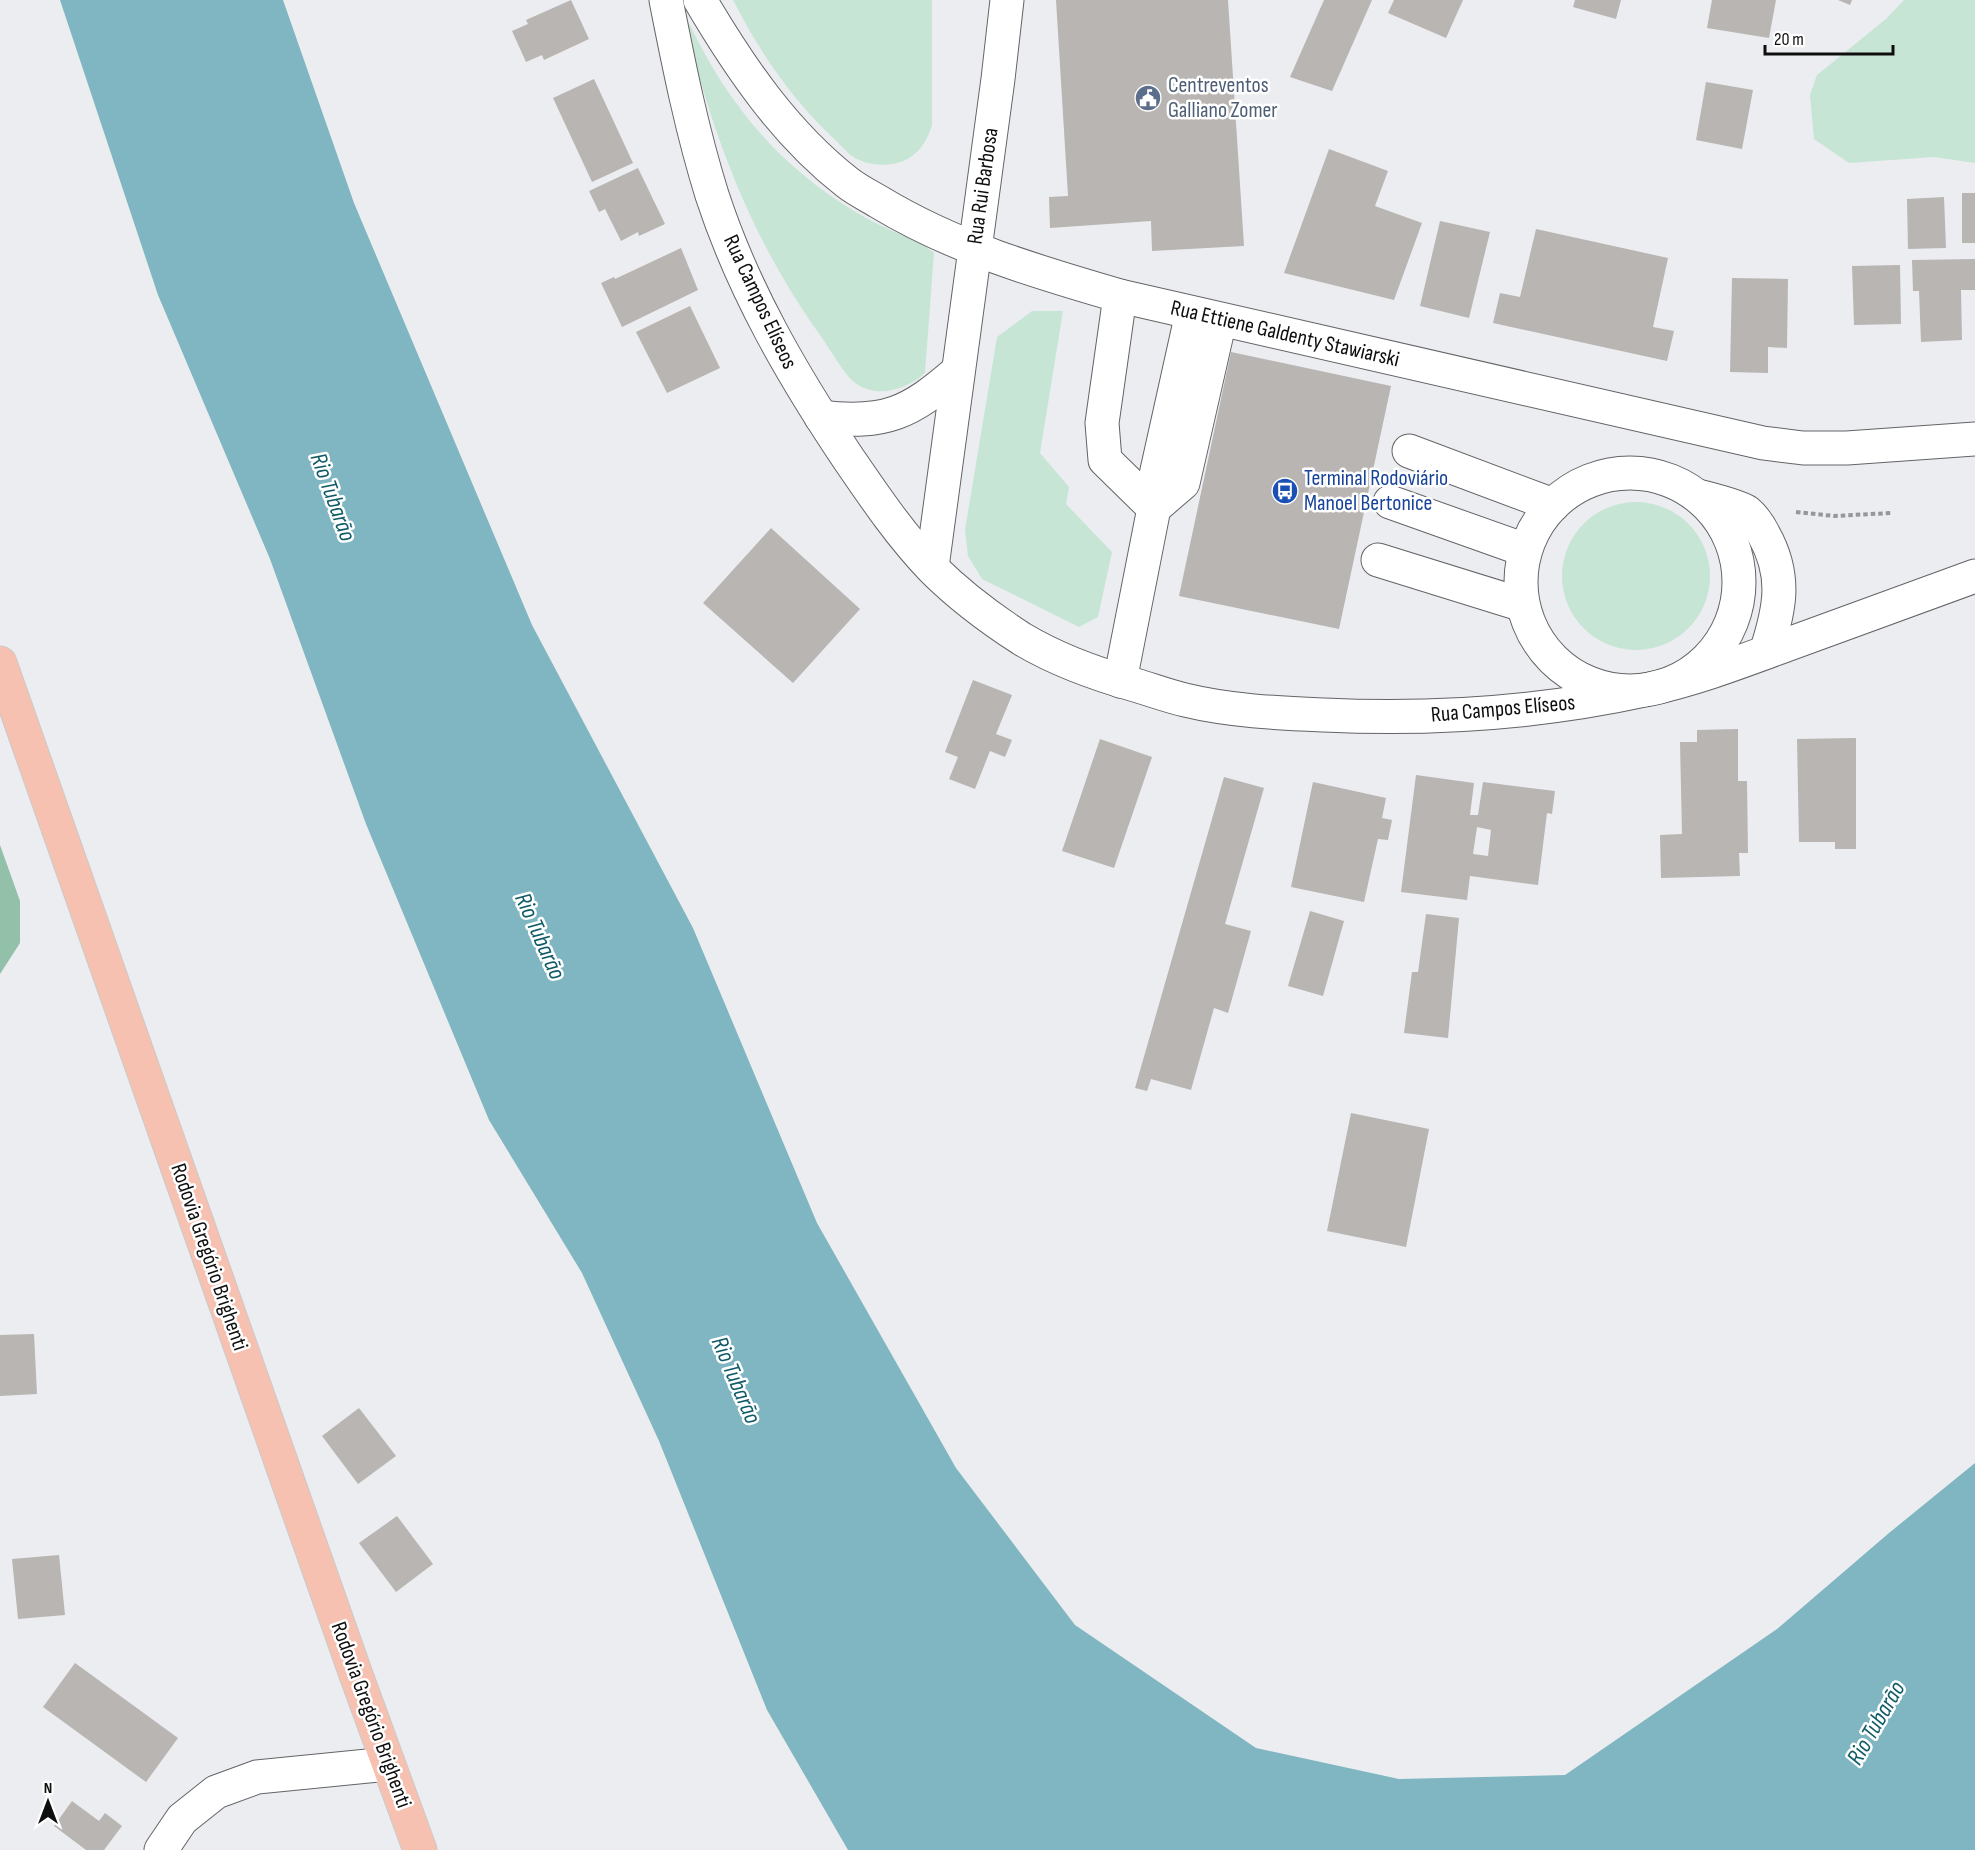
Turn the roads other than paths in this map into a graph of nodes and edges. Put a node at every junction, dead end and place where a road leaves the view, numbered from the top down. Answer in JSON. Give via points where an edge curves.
{"nodes":[{"id":1,"x":666,"y":0,"type":"edge"},
{"id":2,"x":700,"y":0,"type":"edge"},
{"id":3,"x":1007,"y":0,"type":"edge"},
{"id":4,"x":975,"y":249,"type":"junction"},
{"id":5,"x":1120,"y":296,"type":"junction"},
{"id":6,"x":1206,"y":316,"type":"junction"},
{"id":7,"x":958,"y":371,"type":"junction"},
{"id":8,"x":821,"y":417,"type":"junction"},
{"id":9,"x":1975,"y":439,"type":"edge"},
{"id":10,"x":1409,"y":451,"type":"dead end"},
{"id":11,"x":1696,"y":495,"type":"junction"},
{"id":12,"x":1390,"y":502,"type":"dead end"},
{"id":13,"x":1553,"y":505,"type":"junction"},
{"id":14,"x":1154,"y":508,"type":"junction"},
{"id":15,"x":1525,"y":550,"type":"junction"},
{"id":16,"x":1378,"y":560,"type":"dead end"},
{"id":17,"x":932,"y":567,"type":"junction"},
{"id":18,"x":1975,"y":576,"type":"edge"},
{"id":19,"x":1523,"y":605,"type":"junction"},
{"id":20,"x":1766,"y":652,"type":"junction"},
{"id":21,"x":0,"y":663,"type":"edge"},
{"id":22,"x":1120,"y":681,"type":"junction"},
{"id":23,"x":1648,"y":690,"type":"junction"},
{"id":24,"x":388,"y":1764,"type":"junction"},
{"id":25,"x":161,"y":1850,"type":"edge"},
{"id":26,"x":420,"y":1850,"type":"edge"}],
"edges":[{"from":1,"to":8,"type":"street","name":"Rua Campos Elíseos","via":[[688,108],[713,198],[746,282],[780,352]]},
{"from":2,"to":4,"type":"street","name":"Rua Ettiene Galdenty Stawiarski","via":[[765,99],[810,150],[849,184],[902,216]]},
{"from":3,"to":4,"type":"street","name":"Rua Rui Barbosa"},
{"from":4,"to":5,"type":"street","name":"Rua Ettiene Galdenty Stawiarski"},
{"from":4,"to":7,"type":"street","name":"Rua Rui Barbosa"},
{"from":5,"to":6,"type":"street","name":"Rua Ettiene Galdenty Stawiarski"},
{"from":5,"to":14,"type":"street","via":[[1102,423],[1105,460]]},
{"from":6,"to":9,"type":"street","name":"Rua Ettiene Galdenty Stawiarski","via":[[1763,443],[1847,448]]},
{"from":6,"to":14,"type":"street","via":[[1183,483]]},
{"from":7,"to":8,"type":"street","via":[[919,402],[898,413],[851,421]]},
{"from":7,"to":17,"type":"street","name":"Rua Rui Barbosa"},
{"from":8,"to":17,"type":"street","name":"Rua Campos Elíseos","via":[[895,523]]},
{"from":10,"to":13,"type":"street"},
{"from":11,"to":13,"type":"street","via":[[1673,482],[1623,473],[1596,478]]},
{"from":11,"to":20,"type":"street","via":[[1746,511],[1770,547],[1780,587],[1779,608]]},
{"from":11,"to":23,"type":"street","via":[[1718,518],[1733,545],[1739,576],[1737,608],[1724,637],[1705,662],[1678,680]]},
{"from":12,"to":15,"type":"street"},
{"from":13,"to":15,"type":"street","via":[[1536,525]]},
{"from":14,"to":22,"type":"street"},
{"from":15,"to":19,"type":"street","via":[[1520,578]]},
{"from":16,"to":19,"type":"street"},
{"from":17,"to":22,"type":"street","name":"Rua Campos Elíseos","via":[[966,599],[1024,639],[1076,666]]},
{"from":18,"to":20,"type":"street","name":"Rua Campos Elíseos"},
{"from":19,"to":23,"type":"street","via":[[1532,632],[1568,673],[1602,687]]},
{"from":20,"to":23,"type":"street","name":"Rua Campos Elíseos"},
{"from":21,"to":24,"type":"main road","name":"Rodovia Gregório Brighenti"},
{"from":22,"to":23,"type":"street","name":"Rua Campos Elíseos","via":[[1189,701],[1274,713],[1370,717],[1475,714],[1569,704]]},
{"from":24,"to":25,"type":"street","via":[[257,1777],[216,1792],[182,1819]]},
{"from":24,"to":26,"type":"main road","name":"Rodovia Gregório Brighenti"}]}
